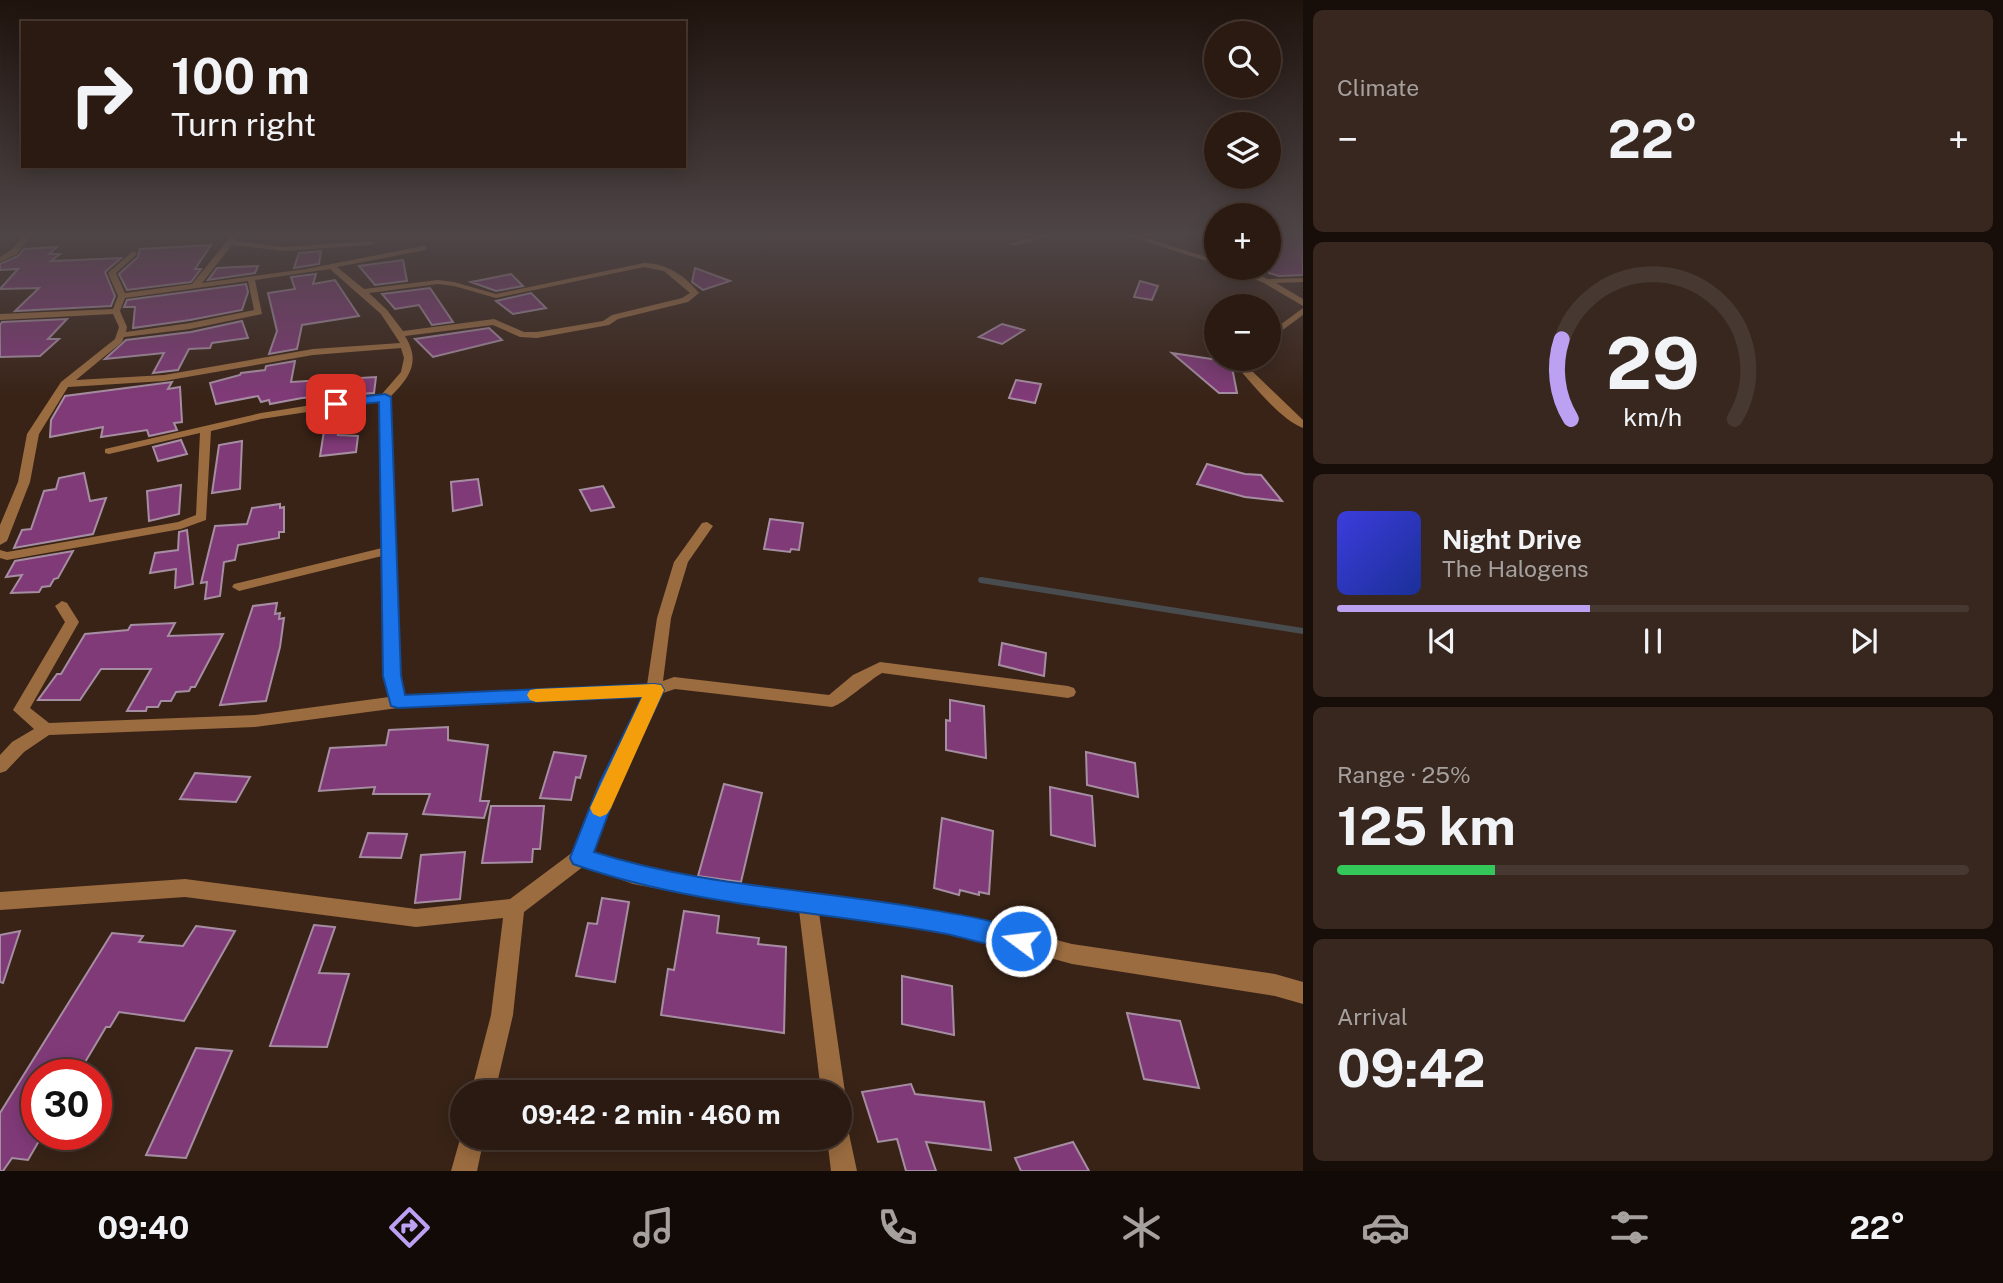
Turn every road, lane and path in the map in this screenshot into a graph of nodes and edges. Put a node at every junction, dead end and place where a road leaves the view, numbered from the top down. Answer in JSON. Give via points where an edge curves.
{"nodes":[{"id":1,"x":119,"y":289,"type":"edge"},
{"id":2,"x":187,"y":289,"type":"edge"},
{"id":3,"x":253,"y":289,"type":"edge"},
{"id":4,"x":361,"y":289,"type":"edge"},
{"id":5,"x":385,"y":289,"type":"edge"},
{"id":6,"x":473,"y":289,"type":"edge"},
{"id":7,"x":530,"y":289,"type":"edge"},
{"id":8,"x":691,"y":289,"type":"edge"},
{"id":9,"x":1280,"y":289,"type":"edge"},
{"id":10,"x":364,"y":291,"type":"junction"},
{"id":11,"x":122,"y":296,"type":"junction"},
{"id":12,"x":1303,"y":303,"type":"edge"},
{"id":13,"x":116,"y":311,"type":"junction"},
{"id":14,"x":1303,"y":311,"type":"edge"},
{"id":15,"x":0,"y":317,"type":"edge"},
{"id":16,"x":1281,"y":328,"type":"edge"},
{"id":17,"x":122,"y":335,"type":"junction"},
{"id":18,"x":404,"y":340,"type":"junction"},
{"id":19,"x":1246,"y":371,"type":"edge"},
{"id":20,"x":65,"y":384,"type":"junction"},
{"id":21,"x":385,"y":397,"type":"junction"},
{"id":22,"x":1303,"y":425,"type":"edge"},
{"id":23,"x":205,"y":429,"type":"junction"},
{"id":24,"x":108,"y":452,"type":"dead end"},
{"id":25,"x":707,"y":526,"type":"dead end"},
{"id":26,"x":0,"y":541,"type":"edge"},
{"id":27,"x":388,"y":551,"type":"junction"},
{"id":28,"x":0,"y":554,"type":"edge"},
{"id":29,"x":239,"y":587,"type":"dead end"},
{"id":30,"x":62,"y":606,"type":"dead end"},
{"id":31,"x":654,"y":690,"type":"junction"},
{"id":32,"x":1068,"y":692,"type":"dead end"},
{"id":33,"x":398,"y":702,"type":"junction"},
{"id":34,"x":46,"y":729,"type":"junction"},
{"id":35,"x":0,"y":766,"type":"edge"},
{"id":36,"x":581,"y":858,"type":"junction"},
{"id":37,"x":0,"y":901,"type":"edge"},
{"id":38,"x":808,"y":904,"type":"junction"},
{"id":39,"x":514,"y":908,"type":"junction"},
{"id":40,"x":1303,"y":993,"type":"edge"},
{"id":41,"x":487,"y":1080,"type":"edge"},
{"id":42,"x":831,"y":1080,"type":"edge"},
{"id":43,"x":469,"y":1150,"type":"edge"},
{"id":44,"x":841,"y":1150,"type":"edge"},
{"id":45,"x":464,"y":1171,"type":"edge"},
{"id":46,"x":844,"y":1171,"type":"edge"}],
"edges":[{"from":1,"to":11,"type":"street"},
{"from":2,"to":11,"type":"street"},
{"from":3,"to":17,"type":"street","via":[[258,312]]},
{"from":4,"to":10,"type":"street"},
{"from":5,"to":10,"type":"street"},
{"from":6,"to":7,"type":"street","via":[[496,296]]},
{"from":8,"to":18,"type":"street","via":[[695,293],[685,300],[631,312],[606,323],[523,335],[494,322]]},
{"from":9,"to":12,"type":"street"},
{"from":10,"to":18,"type":"street"},
{"from":11,"to":13,"type":"street"},
{"from":13,"to":15,"type":"street"},
{"from":13,"to":17,"type":"street"},
{"from":14,"to":16,"type":"street"},
{"from":17,"to":20,"type":"street"},
{"from":18,"to":20,"type":"street","via":[[164,378]]},
{"from":18,"to":21,"type":"street","via":[[407,371]]},
{"from":19,"to":22,"type":"street"},
{"from":20,"to":26,"type":"street","via":[[33,434],[24,482]]},
{"from":21,"to":23,"type":"street"},
{"from":21,"to":27,"type":"street"},
{"from":23,"to":24,"type":"street"},
{"from":23,"to":28,"type":"street","via":[[202,517],[181,526]]},
{"from":25,"to":31,"type":"street","via":[[681,562],[664,618]]},
{"from":27,"to":29,"type":"street"},
{"from":27,"to":33,"type":"street","via":[[392,676]]},
{"from":30,"to":34,"type":"street","via":[[72,622],[21,710]]},
{"from":31,"to":32,"type":"street","via":[[674,683],[832,701],[880,667]]},
{"from":31,"to":33,"type":"street"},
{"from":31,"to":36,"type":"street","via":[[610,782]]},
{"from":33,"to":34,"type":"street","via":[[255,721]]},
{"from":34,"to":35,"type":"street","via":[[18,747]]},
{"from":36,"to":38,"type":"street","via":[[633,874]]},
{"from":36,"to":39,"type":"street"},
{"from":37,"to":39,"type":"street","via":[[184,888],[416,918]]},
{"from":38,"to":40,"type":"street","via":[[971,927],[1072,954]]},
{"from":38,"to":42,"type":"street"},
{"from":39,"to":41,"type":"street","via":[[502,1015]]},
{"from":43,"to":45,"type":"street"},
{"from":44,"to":46,"type":"street"}]}
